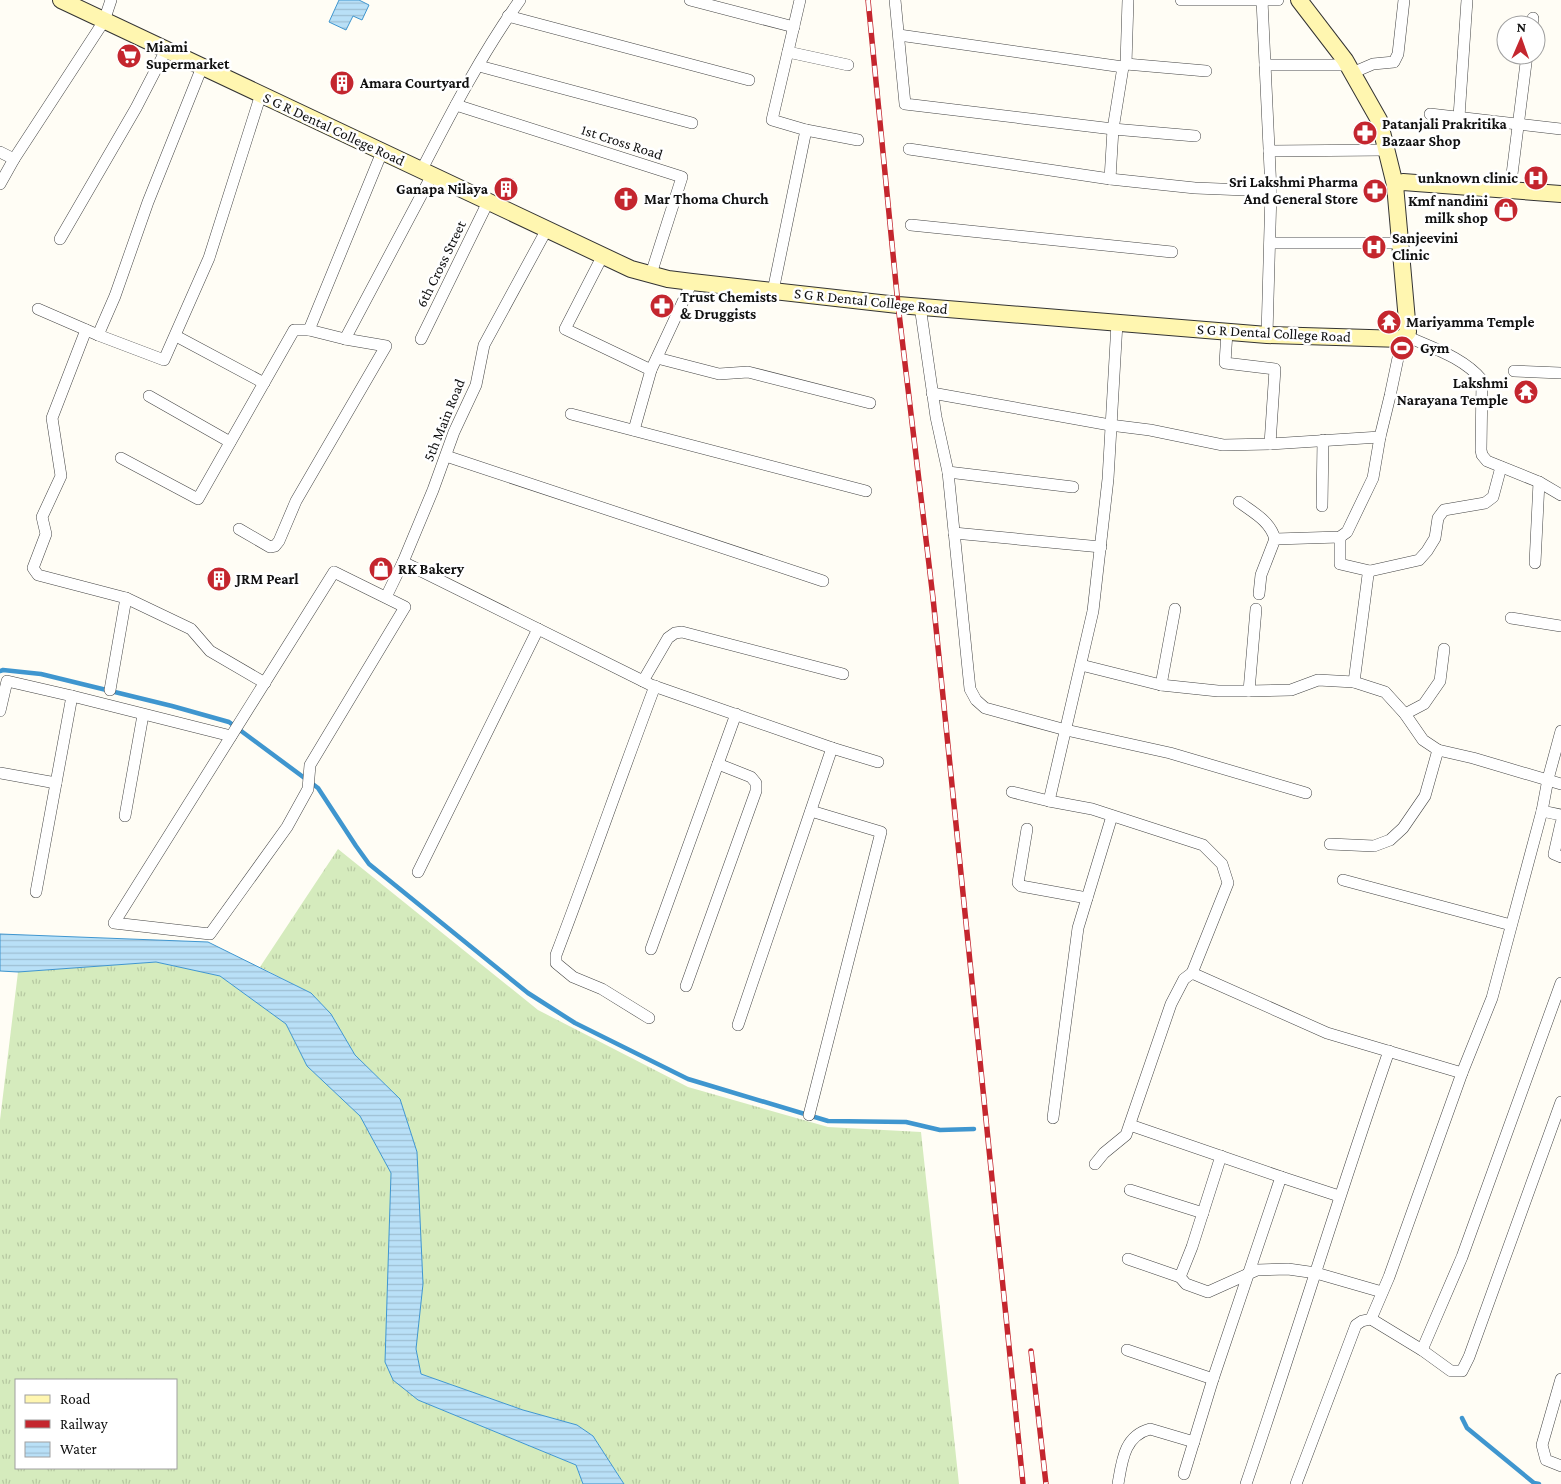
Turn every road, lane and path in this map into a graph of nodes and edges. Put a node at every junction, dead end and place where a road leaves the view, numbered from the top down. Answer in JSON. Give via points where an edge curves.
{"nodes":[{"id":1,"x":61,"y":0,"type":"edge"},
{"id":2,"x":111,"y":0,"type":"edge"},
{"id":3,"x":520,"y":0,"type":"edge"},
{"id":4,"x":690,"y":0,"type":"edge"},
{"id":5,"x":800,"y":0,"type":"edge"},
{"id":6,"x":895,"y":0,"type":"edge"},
{"id":7,"x":1128,"y":0,"type":"edge"},
{"id":8,"x":1181,"y":0,"type":"edge"},
{"id":9,"x":1262,"y":0,"type":"edge"},
{"id":10,"x":1278,"y":0,"type":"edge"},
{"id":11,"x":1300,"y":0,"type":"edge"},
{"id":12,"x":1404,"y":0,"type":"edge"},
{"id":13,"x":1467,"y":0,"type":"edge"},
{"id":14,"x":508,"y":16,"type":"junction"},
{"id":15,"x":104,"y":20,"type":"junction"},
{"id":16,"x":794,"y":27,"type":"junction"},
{"id":17,"x":899,"y":34,"type":"junction"},
{"id":18,"x":166,"y":50,"type":"junction"},
{"id":19,"x":788,"y":52,"type":"junction"},
{"id":20,"x":848,"y":65,"type":"dead end"},
{"id":21,"x":1265,"y":65,"type":"junction"},
{"id":22,"x":1526,"y":65,"type":"edge"},
{"id":23,"x":479,"y":66,"type":"junction"},
{"id":24,"x":1125,"y":66,"type":"junction"},
{"id":25,"x":202,"y":67,"type":"junction"},
{"id":26,"x":1350,"y":69,"type":"junction"},
{"id":27,"x":1206,"y":71,"type":"dead end"},
{"id":28,"x":749,"y":80,"type":"dead end"},
{"id":29,"x":261,"y":94,"type":"junction"},
{"id":30,"x":456,"y":105,"type":"junction"},
{"id":31,"x":1430,"y":114,"type":"dead end"},
{"id":32,"x":1459,"y":117,"type":"junction"},
{"id":33,"x":692,"y":123,"type":"dead end"},
{"id":34,"x":1518,"y":124,"type":"junction"},
{"id":35,"x":1113,"y":129,"type":"junction"},
{"id":36,"x":1561,"y":129,"type":"edge"},
{"id":37,"x":806,"y":130,"type":"junction"},
{"id":38,"x":1195,"y":136,"type":"dead end"},
{"id":39,"x":858,"y":140,"type":"dead end"},
{"id":40,"x":910,"y":149,"type":"dead end"},
{"id":41,"x":1386,"y":150,"type":"junction"},
{"id":42,"x":1269,"y":151,"type":"junction"},
{"id":43,"x":0,"y":152,"type":"edge"},
{"id":44,"x":382,"y":152,"type":"junction"},
{"id":45,"x":14,"y":159,"type":"junction"},
{"id":46,"x":427,"y":173,"type":"junction"},
{"id":47,"x":1110,"y":179,"type":"junction"},
{"id":48,"x":0,"y":184,"type":"edge"},
{"id":49,"x":1395,"y":185,"type":"junction"},
{"id":50,"x":1510,"y":190,"type":"junction"},
{"id":51,"x":1271,"y":191,"type":"junction"},
{"id":52,"x":1561,"y":194,"type":"edge"},
{"id":53,"x":488,"y":202,"type":"junction"},
{"id":54,"x":911,"y":225,"type":"dead end"},
{"id":55,"x":547,"y":230,"type":"junction"},
{"id":56,"x":60,"y":239,"type":"dead end"},
{"id":57,"x":1270,"y":243,"type":"junction"},
{"id":58,"x":1401,"y":243,"type":"junction"},
{"id":59,"x":1172,"y":252,"type":"dead end"},
{"id":60,"x":603,"y":255,"type":"junction"},
{"id":61,"x":651,"y":274,"type":"junction"},
{"id":62,"x":692,"y":282,"type":"junction"},
{"id":63,"x":774,"y":291,"type":"junction"},
{"id":64,"x":920,"y":306,"type":"junction"},
{"id":65,"x":38,"y":308,"type":"dead end"},
{"id":66,"x":1117,"y":323,"type":"junction"},
{"id":67,"x":86,"y":330,"type":"junction"},
{"id":68,"x":309,"y":330,"type":"junction"},
{"id":69,"x":1227,"y":332,"type":"junction"},
{"id":70,"x":98,"y":335,"type":"junction"},
{"id":71,"x":1267,"y":335,"type":"junction"},
{"id":72,"x":176,"y":336,"type":"junction"},
{"id":73,"x":1405,"y":336,"type":"junction"},
{"id":74,"x":345,"y":339,"type":"junction"},
{"id":75,"x":421,"y":339,"type":"dead end"},
{"id":76,"x":657,"y":358,"type":"junction"},
{"id":77,"x":651,"y":370,"type":"junction"},
{"id":78,"x":1514,"y":371,"type":"dead end"},
{"id":79,"x":1561,"y":373,"type":"edge"},
{"id":80,"x":264,"y":383,"type":"junction"},
{"id":81,"x":932,"y":393,"type":"junction"},
{"id":82,"x":149,"y":396,"type":"dead end"},
{"id":83,"x":870,"y":403,"type":"dead end"},
{"id":84,"x":571,"y":414,"type":"dead end"},
{"id":85,"x":1110,"y":425,"type":"junction"},
{"id":86,"x":634,"y":430,"type":"junction"},
{"id":87,"x":1380,"y":437,"type":"junction"},
{"id":88,"x":1323,"y":440,"type":"junction"},
{"id":89,"x":230,"y":442,"type":"junction"},
{"id":90,"x":1270,"y":444,"type":"junction"},
{"id":91,"x":446,"y":456,"type":"junction"},
{"id":92,"x":121,"y":458,"type":"dead end"},
{"id":93,"x":1501,"y":467,"type":"junction"},
{"id":94,"x":948,"y":472,"type":"junction"},
{"id":95,"x":1539,"y":482,"type":"junction"},
{"id":96,"x":1073,"y":487,"type":"dead end"},
{"id":97,"x":866,"y":491,"type":"dead end"},
{"id":98,"x":1561,"y":495,"type":"edge"},
{"id":99,"x":1238,"y":502,"type":"dead end"},
{"id":100,"x":1322,"y":506,"type":"dead end"},
{"id":101,"x":240,"y":529,"type":"dead end"},
{"id":102,"x":954,"y":533,"type":"junction"},
{"id":103,"x":1340,"y":537,"type":"junction"},
{"id":104,"x":1275,"y":539,"type":"junction"},
{"id":105,"x":1101,"y":547,"type":"junction"},
{"id":106,"x":403,"y":562,"type":"junction"},
{"id":107,"x":1535,"y":563,"type":"dead end"},
{"id":108,"x":1370,"y":571,"type":"junction"},
{"id":109,"x":823,"y":581,"type":"dead end"},
{"id":110,"x":1259,"y":594,"type":"dead end"},
{"id":111,"x":386,"y":597,"type":"junction"},
{"id":112,"x":126,"y":598,"type":"junction"},
{"id":113,"x":1175,"y":609,"type":"dead end"},
{"id":114,"x":1256,"y":609,"type":"dead end"},
{"id":115,"x":1511,"y":618,"type":"dead end"},
{"id":116,"x":1561,"y":626,"type":"edge"},
{"id":117,"x":538,"y":629,"type":"junction"},
{"id":118,"x":1444,"y":649,"type":"dead end"},
{"id":119,"x":1080,"y":665,"type":"junction"},
{"id":120,"x":843,"y":674,"type":"dead end"},
{"id":121,"x":643,"y":681,"type":"junction"},
{"id":122,"x":1354,"y":682,"type":"junction"},
{"id":123,"x":3,"y":683,"type":"edge"},
{"id":124,"x":265,"y":683,"type":"junction"},
{"id":125,"x":1161,"y":685,"type":"junction"},
{"id":126,"x":655,"y":686,"type":"junction"},
{"id":127,"x":110,"y":690,"type":"dead end"},
{"id":128,"x":1249,"y":692,"type":"junction"},
{"id":129,"x":72,"y":696,"type":"junction"},
{"id":130,"x":0,"y":711,"type":"edge"},
{"id":131,"x":736,"y":714,"type":"junction"},
{"id":132,"x":1405,"y":714,"type":"junction"},
{"id":133,"x":144,"y":715,"type":"junction"},
{"id":134,"x":1066,"y":730,"type":"junction"},
{"id":135,"x":1561,"y":731,"type":"edge"},
{"id":136,"x":232,"y":735,"type":"junction"},
{"id":137,"x":832,"y":748,"type":"junction"},
{"id":138,"x":1438,"y":750,"type":"junction"},
{"id":139,"x":878,"y":762,"type":"dead end"},
{"id":140,"x":718,"y":764,"type":"junction"},
{"id":141,"x":0,"y":773,"type":"edge"},
{"id":142,"x":1548,"y":779,"type":"junction"},
{"id":143,"x":56,"y":783,"type":"junction"},
{"id":144,"x":1561,"y":784,"type":"edge"},
{"id":145,"x":1012,"y":792,"type":"dead end"},
{"id":146,"x":1306,"y":793,"type":"dead end"},
{"id":147,"x":1049,"y":801,"type":"junction"},
{"id":148,"x":812,"y":811,"type":"junction"},
{"id":149,"x":1542,"y":811,"type":"junction"},
{"id":150,"x":1561,"y":815,"type":"edge"},
{"id":151,"x":125,"y":816,"type":"dead end"},
{"id":152,"x":1112,"y":816,"type":"junction"},
{"id":153,"x":1561,"y":823,"type":"edge"},
{"id":154,"x":1027,"y":829,"type":"dead end"},
{"id":155,"x":1535,"y":836,"type":"junction"},
{"id":156,"x":1557,"y":841,"type":"junction"},
{"id":157,"x":1330,"y":844,"type":"dead end"},
{"id":158,"x":1561,"y":857,"type":"edge"},
{"id":159,"x":418,"y":872,"type":"dead end"},
{"id":160,"x":1343,"y":880,"type":"dead end"},
{"id":161,"x":36,"y":892,"type":"dead end"},
{"id":162,"x":1086,"y":898,"type":"junction"},
{"id":163,"x":1511,"y":925,"type":"junction"},
{"id":164,"x":651,"y":950,"type":"dead end"},
{"id":165,"x":1192,"y":972,"type":"junction"},
{"id":166,"x":1561,"y":984,"type":"edge"},
{"id":167,"x":686,"y":986,"type":"dead end"},
{"id":168,"x":650,"y":1018,"type":"dead end"},
{"id":169,"x":738,"y":1025,"type":"dead end"},
{"id":170,"x":1389,"y":1051,"type":"junction"},
{"id":171,"x":1462,"y":1073,"type":"junction"},
{"id":172,"x":1561,"y":1102,"type":"edge"},
{"id":173,"x":809,"y":1115,"type":"dead end"},
{"id":174,"x":1053,"y":1118,"type":"dead end"},
{"id":175,"x":1130,"y":1125,"type":"junction"},
{"id":176,"x":1221,"y":1156,"type":"junction"},
{"id":177,"x":1095,"y":1164,"type":"dead end"},
{"id":178,"x":1281,"y":1177,"type":"junction"},
{"id":179,"x":1130,"y":1190,"type":"dead end"},
{"id":180,"x":1339,"y":1196,"type":"junction"},
{"id":181,"x":1202,"y":1213,"type":"junction"},
{"id":182,"x":1128,"y":1259,"type":"dead end"},
{"id":183,"x":1316,"y":1272,"type":"junction"},
{"id":184,"x":1249,"y":1274,"type":"junction"},
{"id":185,"x":1180,"y":1277,"type":"junction"},
{"id":186,"x":1382,"y":1292,"type":"junction"},
{"id":187,"x":1371,"y":1319,"type":"junction"},
{"id":188,"x":1127,"y":1350,"type":"dead end"},
{"id":189,"x":1422,"y":1350,"type":"junction"},
{"id":190,"x":1213,"y":1379,"type":"junction"},
{"id":191,"x":1561,"y":1379,"type":"edge"},
{"id":192,"x":1194,"y":1442,"type":"junction"},
{"id":193,"x":1561,"y":1466,"type":"edge"},
{"id":194,"x":1184,"y":1474,"type":"dead end"},
{"id":195,"x":1118,"y":1484,"type":"edge"},
{"id":196,"x":1246,"y":1484,"type":"edge"},
{"id":197,"x":1296,"y":1484,"type":"edge"}],
"edges":[{"from":1,"to":15,"type":"street","name":"S G R Dental College Road"},
{"from":2,"to":15,"type":"street"},
{"from":3,"to":14,"type":"street"},
{"from":4,"to":16,"type":"street"},
{"from":5,"to":16,"type":"street"},
{"from":6,"to":17,"type":"street"},
{"from":7,"to":24,"type":"street"},
{"from":8,"to":9,"type":"street"},
{"from":9,"to":10,"type":"street"},
{"from":9,"to":21,"type":"street"},
{"from":11,"to":26,"type":"street"},
{"from":12,"to":26,"type":"street","via":[[1398,54],[1394,62]]},
{"from":13,"to":32,"type":"street"},
{"from":14,"to":23,"type":"street"},
{"from":14,"to":28,"type":"street"},
{"from":15,"to":18,"type":"street","name":"S G R Dental College Road"},
{"from":15,"to":45,"type":"street"},
{"from":16,"to":19,"type":"street"},
{"from":17,"to":24,"type":"street"},
{"from":17,"to":35,"type":"street","via":[[905,104]]},
{"from":18,"to":25,"type":"street","name":"S G R Dental College Road"},
{"from":18,"to":56,"type":"street"},
{"from":19,"to":20,"type":"street"},
{"from":19,"to":37,"type":"street","via":[[772,120]]},
{"from":21,"to":26,"type":"street"},
{"from":21,"to":42,"type":"street"},
{"from":22,"to":34,"type":"street"},
{"from":23,"to":30,"type":"street"},
{"from":23,"to":33,"type":"street"},
{"from":24,"to":27,"type":"street"},
{"from":24,"to":35,"type":"street"},
{"from":25,"to":29,"type":"street","name":"S G R Dental College Road"},
{"from":25,"to":70,"type":"street"},
{"from":26,"to":41,"type":"street","via":[[1379,120]]},
{"from":29,"to":44,"type":"street","name":"S G R Dental College Road"},
{"from":29,"to":72,"type":"street","via":[[209,258]]},
{"from":30,"to":46,"type":"street"},
{"from":30,"to":61,"type":"street","name":"1st Cross Road","via":[[682,177]]},
{"from":31,"to":32,"type":"street"},
{"from":32,"to":34,"type":"street"},
{"from":34,"to":36,"type":"street"},
{"from":34,"to":50,"type":"street"},
{"from":35,"to":38,"type":"street"},
{"from":35,"to":47,"type":"street"},
{"from":37,"to":39,"type":"street"},
{"from":37,"to":63,"type":"street"},
{"from":40,"to":47,"type":"street"},
{"from":41,"to":42,"type":"street"},
{"from":41,"to":49,"type":"street"},
{"from":42,"to":51,"type":"street"},
{"from":43,"to":45,"type":"street"},
{"from":44,"to":46,"type":"street","name":"S G R Dental College Road"},
{"from":44,"to":68,"type":"street"},
{"from":45,"to":48,"type":"street"},
{"from":46,"to":53,"type":"street","name":"S G R Dental College Road"},
{"from":46,"to":74,"type":"street"},
{"from":47,"to":51,"type":"street","via":[[1195,188]]},
{"from":49,"to":50,"type":"street","via":[[1403,182]]},
{"from":49,"to":58,"type":"street"},
{"from":50,"to":52,"type":"street"},
{"from":51,"to":57,"type":"street"},
{"from":53,"to":55,"type":"street","name":"S G R Dental College Road"},
{"from":53,"to":75,"type":"street","name":"6th Cross Street"},
{"from":54,"to":59,"type":"street"},
{"from":55,"to":60,"type":"street","name":"S G R Dental College Road"},
{"from":55,"to":91,"type":"street","name":"5th Main Road","via":[[484,345],[476,385]]},
{"from":57,"to":58,"type":"street"},
{"from":57,"to":71,"type":"street"},
{"from":58,"to":73,"type":"street"},
{"from":60,"to":61,"type":"street","name":"S G R Dental College Road","via":[[631,269]]},
{"from":60,"to":77,"type":"street","via":[[564,329]]},
{"from":61,"to":62,"type":"street","name":"S G R Dental College Road"},
{"from":62,"to":63,"type":"street","name":"S G R Dental College Road"},
{"from":62,"to":76,"type":"street"},
{"from":63,"to":64,"type":"street","name":"S G R Dental College Road"},
{"from":64,"to":66,"type":"street","name":"S G R Dental College Road"},
{"from":64,"to":81,"type":"street"},
{"from":65,"to":67,"type":"street"},
{"from":66,"to":69,"type":"street","name":"S G R Dental College Road"},
{"from":66,"to":85,"type":"street"},
{"from":67,"to":70,"type":"street"},
{"from":67,"to":112,"type":"street","via":[[52,418],[61,476],[42,517],[46,534],[33,568],[38,575]]},
{"from":68,"to":74,"type":"street"},
{"from":68,"to":80,"type":"street","via":[[294,330]]},
{"from":69,"to":71,"type":"street","name":"S G R Dental College Road"},
{"from":69,"to":90,"type":"street","via":[[1225,363],[1275,370]]},
{"from":70,"to":72,"type":"street","via":[[164,360]]},
{"from":71,"to":73,"type":"street","name":"S G R Dental College Road"},
{"from":72,"to":80,"type":"street"},
{"from":73,"to":87,"type":"street"},
{"from":73,"to":93,"type":"street","via":[[1460,361],[1482,380],[1482,455]]},
{"from":74,"to":101,"type":"street","via":[[386,346],[296,501],[279,541],[270,547]]},
{"from":76,"to":77,"type":"street"},
{"from":76,"to":83,"type":"street","via":[[718,374],[748,372]]},
{"from":77,"to":86,"type":"street"},
{"from":78,"to":79,"type":"street"},
{"from":80,"to":89,"type":"street"},
{"from":81,"to":85,"type":"street"},
{"from":81,"to":94,"type":"street"},
{"from":82,"to":89,"type":"street"},
{"from":84,"to":86,"type":"street"},
{"from":85,"to":90,"type":"street","via":[[1223,445]]},
{"from":85,"to":105,"type":"street"},
{"from":86,"to":97,"type":"street"},
{"from":87,"to":88,"type":"street"},
{"from":87,"to":103,"type":"street","via":[[1373,478],[1347,532]]},
{"from":88,"to":90,"type":"street"},
{"from":88,"to":100,"type":"street"},
{"from":89,"to":92,"type":"street","via":[[198,498]]},
{"from":91,"to":106,"type":"street","name":"5th Main Road"},
{"from":91,"to":109,"type":"street"},
{"from":93,"to":95,"type":"street"},
{"from":93,"to":108,"type":"street","via":[[1490,501],[1444,510],[1440,514],[1435,538],[1419,560]]},
{"from":94,"to":96,"type":"street"},
{"from":94,"to":102,"type":"street"},
{"from":95,"to":98,"type":"street"},
{"from":95,"to":107,"type":"street"},
{"from":99,"to":104,"type":"street","via":[[1266,522]]},
{"from":102,"to":105,"type":"street"},
{"from":102,"to":134,"type":"street","via":[[973,695],[985,708]]},
{"from":103,"to":104,"type":"street"},
{"from":103,"to":108,"type":"street","via":[[1340,564]]},
{"from":104,"to":110,"type":"street","via":[[1261,574]]},
{"from":105,"to":119,"type":"street","via":[[1093,610]]},
{"from":106,"to":111,"type":"street","name":"5th Main Road"},
{"from":106,"to":117,"type":"street"},
{"from":108,"to":122,"type":"street"},
{"from":111,"to":124,"type":"street","via":[[334,572]]},
{"from":111,"to":136,"type":"street","via":[[405,608],[310,765],[308,789],[287,827],[210,934],[114,924]]},
{"from":112,"to":124,"type":"street","via":[[192,629],[210,651]]},
{"from":112,"to":127,"type":"street"},
{"from":113,"to":125,"type":"street"},
{"from":114,"to":128,"type":"street"},
{"from":115,"to":116,"type":"street"},
{"from":117,"to":121,"type":"street"},
{"from":117,"to":159,"type":"street"},
{"from":118,"to":132,"type":"street","via":[[1440,681],[1424,704]]},
{"from":119,"to":125,"type":"street"},
{"from":119,"to":134,"type":"street"},
{"from":120,"to":121,"type":"street","via":[[682,632],[668,638]]},
{"from":121,"to":126,"type":"street"},
{"from":122,"to":128,"type":"street","via":[[1318,680],[1291,690]]},
{"from":122,"to":132,"type":"street","via":[[1385,692]]},
{"from":123,"to":129,"type":"street"},
{"from":123,"to":130,"type":"street"},
{"from":124,"to":136,"type":"street"},
{"from":125,"to":128,"type":"street"},
{"from":126,"to":131,"type":"street"},
{"from":126,"to":168,"type":"street","via":[[556,956],[556,963],[573,977],[602,989]]},
{"from":129,"to":133,"type":"street"},
{"from":129,"to":143,"type":"street"},
{"from":131,"to":137,"type":"street"},
{"from":131,"to":140,"type":"street"},
{"from":132,"to":138,"type":"street","via":[[1423,740]]},
{"from":133,"to":136,"type":"street"},
{"from":133,"to":151,"type":"street"},
{"from":134,"to":146,"type":"street","via":[[1170,753]]},
{"from":134,"to":147,"type":"street"},
{"from":135,"to":142,"type":"street"},
{"from":137,"to":139,"type":"street"},
{"from":137,"to":148,"type":"street"},
{"from":138,"to":142,"type":"street"},
{"from":138,"to":157,"type":"street","via":[[1425,796],[1390,840],[1374,846]]},
{"from":140,"to":164,"type":"street"},
{"from":140,"to":167,"type":"street","via":[[752,777],[756,791]]},
{"from":141,"to":143,"type":"street"},
{"from":142,"to":144,"type":"street"},
{"from":142,"to":149,"type":"street"},
{"from":143,"to":161,"type":"street"},
{"from":145,"to":147,"type":"street"},
{"from":147,"to":152,"type":"street"},
{"from":148,"to":169,"type":"street"},
{"from":148,"to":173,"type":"street","via":[[881,832]]},
{"from":149,"to":150,"type":"street"},
{"from":149,"to":155,"type":"street"},
{"from":152,"to":162,"type":"street"},
{"from":152,"to":165,"type":"street","via":[[1204,845],[1222,864],[1228,883]]},
{"from":153,"to":156,"type":"street"},
{"from":154,"to":162,"type":"street","via":[[1018,883]]},
{"from":155,"to":156,"type":"street"},
{"from":155,"to":163,"type":"street"},
{"from":156,"to":158,"type":"street","via":[[1554,854]]},
{"from":160,"to":163,"type":"street"},
{"from":162,"to":174,"type":"street","via":[[1078,928]]},
{"from":163,"to":171,"type":"street","via":[[1492,998]]},
{"from":165,"to":170,"type":"street","via":[[1327,1033]]},
{"from":165,"to":175,"type":"street","via":[[1184,979],[1171,1004]]},
{"from":166,"to":189,"type":"street","via":[[1462,1257]]},
{"from":170,"to":171,"type":"street"},
{"from":170,"to":180,"type":"street"},
{"from":171,"to":186,"type":"street"},
{"from":172,"to":189,"type":"street","via":[[1462,1371],[1451,1371]]},
{"from":175,"to":176,"type":"street"},
{"from":175,"to":177,"type":"street","via":[[1126,1135]]},
{"from":176,"to":178,"type":"street"},
{"from":176,"to":181,"type":"street"},
{"from":178,"to":180,"type":"street"},
{"from":178,"to":184,"type":"street"},
{"from":179,"to":181,"type":"street"},
{"from":180,"to":183,"type":"street"},
{"from":181,"to":185,"type":"street"},
{"from":182,"to":185,"type":"street"},
{"from":183,"to":184,"type":"street","via":[[1288,1269],[1257,1270]]},
{"from":183,"to":186,"type":"street"},
{"from":183,"to":196,"type":"street"},
{"from":184,"to":185,"type":"street","via":[[1208,1292],[1186,1284]]},
{"from":184,"to":190,"type":"street"},
{"from":186,"to":187,"type":"street"},
{"from":187,"to":189,"type":"street"},
{"from":187,"to":197,"type":"street","via":[[1356,1325]]},
{"from":188,"to":190,"type":"street"},
{"from":190,"to":192,"type":"street"},
{"from":191,"to":193,"type":"street","via":[[1542,1445],[1546,1460]]},
{"from":192,"to":194,"type":"street"},
{"from":192,"to":195,"type":"street","via":[[1150,1429],[1143,1431],[1128,1443]]}]}
